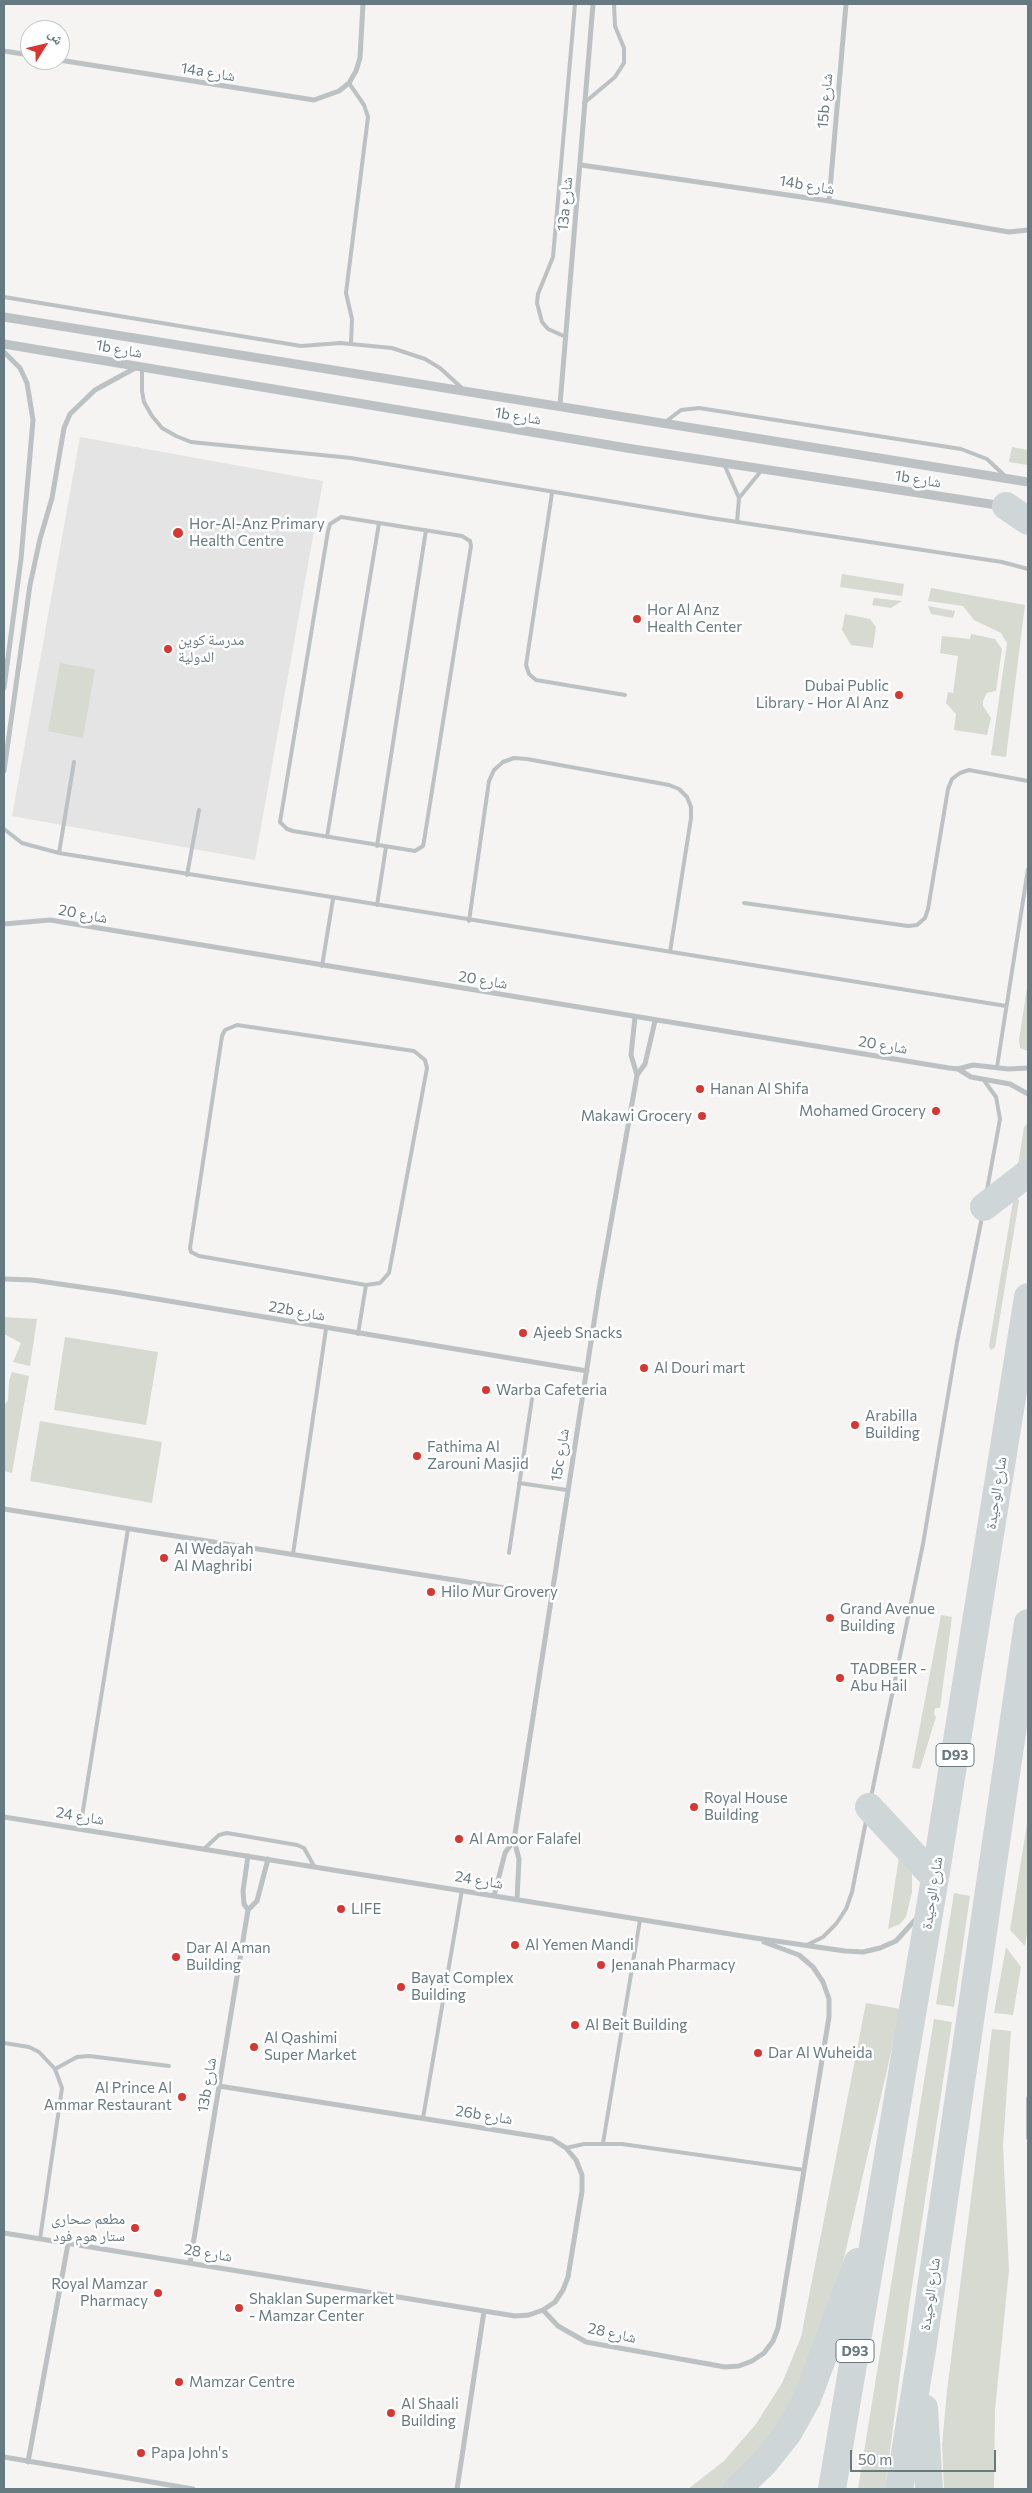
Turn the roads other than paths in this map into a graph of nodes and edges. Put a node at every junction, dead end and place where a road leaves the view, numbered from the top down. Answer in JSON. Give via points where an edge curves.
{"nodes":[{"id":1,"x":363,"y":4,"type":"edge"},
{"id":2,"x":575,"y":4,"type":"edge"},
{"id":3,"x":593,"y":4,"type":"edge"},
{"id":4,"x":614,"y":4,"type":"edge"},
{"id":5,"x":846,"y":4,"type":"edge"},
{"id":6,"x":4,"y":51,"type":"edge"},
{"id":7,"x":20,"y":53,"type":"edge"},
{"id":8,"x":70,"y":62,"type":"edge"},
{"id":9,"x":349,"y":83,"type":"junction"},
{"id":10,"x":584,"y":103,"type":"junction"},
{"id":11,"x":581,"y":164,"type":"junction"},
{"id":12,"x":829,"y":201,"type":"junction"},
{"id":13,"x":1028,"y":230,"type":"edge"},
{"id":14,"x":4,"y":297,"type":"edge"},
{"id":15,"x":4,"y":317,"type":"edge"},
{"id":16,"x":567,"y":337,"type":"junction"},
{"id":17,"x":4,"y":344,"type":"edge"},
{"id":18,"x":351,"y":344,"type":"junction"},
{"id":19,"x":4,"y":352,"type":"edge"},
{"id":20,"x":140,"y":367,"type":"junction"},
{"id":21,"x":467,"y":393,"type":"junction"},
{"id":22,"x":560,"y":406,"type":"junction"},
{"id":23,"x":664,"y":423,"type":"junction"},
{"id":24,"x":723,"y":463,"type":"junction"},
{"id":25,"x":762,"y":469,"type":"junction"},
{"id":26,"x":1009,"y":479,"type":"junction"},
{"id":27,"x":1028,"y":482,"type":"edge"},
{"id":28,"x":552,"y":493,"type":"junction"},
{"id":29,"x":739,"y":498,"type":"junction"},
{"id":30,"x":1017,"y":508,"type":"edge"},
{"id":31,"x":1028,"y":521,"type":"edge"},
{"id":32,"x":737,"y":522,"type":"junction"},
{"id":33,"x":379,"y":523,"type":"junction"},
{"id":34,"x":426,"y":530,"type":"junction"},
{"id":35,"x":1028,"y":569,"type":"edge"},
{"id":36,"x":4,"y":688,"type":"edge"},
{"id":37,"x":625,"y":695,"type":"dead end"},
{"id":38,"x":74,"y":762,"type":"dead end"},
{"id":39,"x":4,"y":771,"type":"edge"},
{"id":40,"x":1028,"y":781,"type":"edge"},
{"id":41,"x":199,"y":810,"type":"dead end"},
{"id":42,"x":4,"y":829,"type":"edge"},
{"id":43,"x":327,"y":837,"type":"junction"},
{"id":44,"x":377,"y":846,"type":"junction"},
{"id":45,"x":386,"y":847,"type":"junction"},
{"id":46,"x":59,"y":853,"type":"junction"},
{"id":47,"x":1028,"y":869,"type":"edge"},
{"id":48,"x":187,"y":874,"type":"junction"},
{"id":49,"x":333,"y":899,"type":"junction"},
{"id":50,"x":744,"y":903,"type":"dead end"},
{"id":51,"x":378,"y":905,"type":"junction"},
{"id":52,"x":469,"y":921,"type":"junction"},
{"id":53,"x":4,"y":924,"type":"edge"},
{"id":54,"x":670,"y":952,"type":"junction"},
{"id":55,"x":322,"y":967,"type":"junction"},
{"id":56,"x":1006,"y":1006,"type":"junction"},
{"id":57,"x":635,"y":1017,"type":"junction"},
{"id":58,"x":655,"y":1020,"type":"junction"},
{"id":59,"x":997,"y":1067,"type":"junction"},
{"id":60,"x":1028,"y":1068,"type":"edge"},
{"id":61,"x":958,"y":1069,"type":"junction"},
{"id":62,"x":637,"y":1075,"type":"junction"},
{"id":63,"x":983,"y":1079,"type":"junction"},
{"id":64,"x":1028,"y":1094,"type":"edge"},
{"id":65,"x":1028,"y":1173,"type":"edge"},
{"id":66,"x":984,"y":1206,"type":"junction"},
{"id":67,"x":4,"y":1279,"type":"edge"},
{"id":68,"x":366,"y":1285,"type":"junction"},
{"id":69,"x":1028,"y":1297,"type":"edge"},
{"id":70,"x":326,"y":1328,"type":"junction"},
{"id":71,"x":358,"y":1334,"type":"junction"},
{"id":72,"x":587,"y":1370,"type":"junction"},
{"id":73,"x":532,"y":1399,"type":"dead end"},
{"id":74,"x":519,"y":1483,"type":"junction"},
{"id":75,"x":567,"y":1490,"type":"junction"},
{"id":76,"x":4,"y":1509,"type":"edge"},
{"id":77,"x":128,"y":1529,"type":"junction"},
{"id":78,"x":509,"y":1553,"type":"dead end"},
{"id":79,"x":293,"y":1554,"type":"junction"},
{"id":80,"x":550,"y":1595,"type":"junction"},
{"id":81,"x":1028,"y":1623,"type":"edge"},
{"id":82,"x":869,"y":1807,"type":"junction"},
{"id":83,"x":4,"y":1817,"type":"edge"},
{"id":84,"x":80,"y":1829,"type":"junction"},
{"id":85,"x":514,"y":1840,"type":"junction"},
{"id":86,"x":204,"y":1849,"type":"junction"},
{"id":87,"x":248,"y":1856,"type":"junction"},
{"id":88,"x":268,"y":1859,"type":"junction"},
{"id":89,"x":314,"y":1866,"type":"junction"},
{"id":90,"x":933,"y":1889,"type":"junction"},
{"id":91,"x":462,"y":1890,"type":"junction"},
{"id":92,"x":494,"y":1896,"type":"junction"},
{"id":93,"x":517,"y":1899,"type":"junction"},
{"id":94,"x":248,"y":1910,"type":"junction"},
{"id":95,"x":640,"y":1920,"type":"junction"},
{"id":96,"x":754,"y":1938,"type":"junction"},
{"id":97,"x":807,"y":1946,"type":"junction"},
{"id":98,"x":4,"y":2043,"type":"edge"},
{"id":99,"x":169,"y":2066,"type":"dead end"},
{"id":100,"x":55,"y":2069,"type":"junction"},
{"id":101,"x":219,"y":2086,"type":"junction"},
{"id":102,"x":1028,"y":2098,"type":"edge"},
{"id":103,"x":423,"y":2118,"type":"junction"},
{"id":104,"x":1028,"y":2138,"type":"edge"},
{"id":105,"x":603,"y":2143,"type":"junction"},
{"id":106,"x":566,"y":2148,"type":"junction"},
{"id":107,"x":804,"y":2170,"type":"junction"},
{"id":108,"x":878,"y":2212,"type":"junction"},
{"id":109,"x":4,"y":2233,"type":"edge"},
{"id":110,"x":40,"y":2239,"type":"junction"},
{"id":111,"x":68,"y":2244,"type":"junction"},
{"id":112,"x":190,"y":2263,"type":"junction"},
{"id":113,"x":543,"y":2310,"type":"junction"},
{"id":114,"x":484,"y":2311,"type":"junction"},
{"id":115,"x":922,"y":2350,"type":"junction"},
{"id":116,"x":4,"y":2458,"type":"edge"},
{"id":117,"x":28,"y":2462,"type":"junction"},
{"id":118,"x":193,"y":2489,"type":"edge"},
{"id":119,"x":457,"y":2489,"type":"edge"},
{"id":120,"x":737,"y":2489,"type":"edge"},
{"id":121,"x":832,"y":2489,"type":"edge"},
{"id":122,"x":899,"y":2489,"type":"edge"},
{"id":123,"x":929,"y":2489,"type":"edge"}],
"edges":[{"from":1,"to":9,"type":"street","via":[[360,58]]},
{"from":2,"to":16,"type":"lane","via":[[553,257],[537,303],[542,322],[548,329]]},
{"from":3,"to":10,"type":"street","name":"13a شارع"},
{"from":4,"to":10,"type":"lane","via":[[614,26],[624,48],[624,64],[616,77]]},
{"from":5,"to":12,"type":"street","name":"15b شارع"},
{"from":6,"to":7,"type":"street"},
{"from":8,"to":9,"type":"street","name":"14a شارع","via":[[301,100],[327,98]]},
{"from":9,"to":18,"type":"lane","via":[[368,117],[346,293],[352,319]]},
{"from":10,"to":11,"type":"street","name":"13a شارع"},
{"from":11,"to":12,"type":"street","name":"14b شارع"},
{"from":11,"to":16,"type":"street","name":"13a شارع"},
{"from":12,"to":13,"type":"street","name":"14b شارع","via":[[1009,232]]},
{"from":14,"to":18,"type":"lane","via":[[301,346]]},
{"from":15,"to":21,"type":"street","name":"1b شارع"},
{"from":16,"to":22,"type":"street","name":"13a شارع"},
{"from":17,"to":20,"type":"street","name":"1b شارع"},
{"from":18,"to":21,"type":"lane","via":[[392,348],[425,358]]},
{"from":19,"to":36,"type":"street","via":[[20,368],[28,383],[33,420],[21,559]]},
{"from":20,"to":24,"type":"street","name":"1b شارع"},
{"from":20,"to":28,"type":"lane","via":[[144,402],[152,416],[162,428],[191,442],[351,458]]},
{"from":20,"to":39,"type":"street","via":[[94,390],[70,414],[64,428],[52,498],[30,585]]},
{"from":21,"to":22,"type":"street","name":"1b شارع"},
{"from":22,"to":23,"type":"street","name":"1b شارع"},
{"from":23,"to":26,"type":"street","name":"1b شارع"},
{"from":23,"to":26,"type":"lane","via":[[681,410],[699,408],[961,449],[987,459]]},
{"from":24,"to":25,"type":"street","name":"1b شارع"},
{"from":24,"to":29,"type":"lane"},
{"from":25,"to":29,"type":"lane"},
{"from":25,"to":30,"type":"street","name":"1b شارع"},
{"from":26,"to":27,"type":"street","name":"1b شارع"},
{"from":28,"to":32,"type":"lane"},
{"from":28,"to":37,"type":"lane","via":[[526,665],[529,674],[536,680]]},
{"from":29,"to":32,"type":"lane"},
{"from":30,"to":31,"type":"main road"},
{"from":32,"to":35,"type":"lane","via":[[1002,562]]},
{"from":33,"to":34,"type":"lane"},
{"from":33,"to":43,"type":"lane"},
{"from":33,"to":43,"type":"lane","via":[[341,517],[330,524],[280,817],[287,830]]},
{"from":34,"to":44,"type":"lane"},
{"from":34,"to":45,"type":"lane","via":[[462,536],[470,541],[471,546],[423,846],[415,851]]},
{"from":38,"to":46,"type":"lane"},
{"from":40,"to":50,"type":"lane","via":[[969,770],[952,779],[928,909],[925,918],[917,924],[908,926]]},
{"from":41,"to":48,"type":"lane"},
{"from":42,"to":46,"type":"lane","via":[[22,843]]},
{"from":43,"to":44,"type":"lane"},
{"from":44,"to":45,"type":"lane"},
{"from":45,"to":51,"type":"lane"},
{"from":46,"to":48,"type":"lane"},
{"from":47,"to":56,"type":"lane"},
{"from":48,"to":49,"type":"lane"},
{"from":49,"to":51,"type":"lane"},
{"from":49,"to":55,"type":"lane"},
{"from":51,"to":52,"type":"lane"},
{"from":52,"to":54,"type":"lane"},
{"from":52,"to":54,"type":"lane","via":[[489,781],[503,762],[514,758],[527,759],[669,785],[687,797],[692,818]]},
{"from":53,"to":55,"type":"street","name":"شارع 20","via":[[50,920]]},
{"from":54,"to":56,"type":"lane"},
{"from":55,"to":57,"type":"street","name":"شارع 20"},
{"from":56,"to":59,"type":"lane"},
{"from":57,"to":58,"type":"street","name":"شارع 20"},
{"from":57,"to":62,"type":"street","name":"15c شارع","via":[[631,1055]]},
{"from":58,"to":61,"type":"street","name":"شارع 20"},
{"from":58,"to":62,"type":"street","name":"15c شارع","via":[[645,1064]]},
{"from":59,"to":60,"type":"street","name":"شارع 20"},
{"from":59,"to":61,"type":"street","name":"شارع 20","via":[[968,1065]]},
{"from":61,"to":63,"type":"street","name":"شارع 20","via":[[966,1076]]},
{"from":62,"to":72,"type":"street","name":"15c شارع"},
{"from":63,"to":64,"type":"street","name":"شارع 20","via":[[1010,1084]]},
{"from":63,"to":66,"type":"lane","via":[[996,1097],[1000,1119]]},
{"from":65,"to":66,"type":"main road"},
{"from":66,"to":82,"type":"lane","via":[[923,1544]]},
{"from":67,"to":70,"type":"street","name":"22b شارع","via":[[115,1292]]},
{"from":68,"to":68,"type":"lane","via":[[380,1283],[389,1273],[427,1068],[425,1060],[414,1051],[230,1026],[222,1036],[192,1252],[199,1256]]},
{"from":68,"to":71,"type":"lane"},
{"from":69,"to":90,"type":"main road","name":"شارع الوحيدة","number":"D93"},
{"from":70,"to":71,"type":"street","name":"22b شارع"},
{"from":70,"to":79,"type":"lane"},
{"from":71,"to":72,"type":"street","name":"22b شارع"},
{"from":72,"to":75,"type":"street","name":"15c شارع"},
{"from":73,"to":74,"type":"lane"},
{"from":74,"to":75,"type":"lane"},
{"from":74,"to":78,"type":"lane"},
{"from":75,"to":80,"type":"street","name":"15c شارع"},
{"from":76,"to":77,"type":"street"},
{"from":77,"to":79,"type":"street"},
{"from":77,"to":84,"type":"lane"},
{"from":79,"to":80,"type":"street"},
{"from":80,"to":85,"type":"street","name":"15c شارع"},
{"from":81,"to":115,"type":"main road","name":"شارع الوحيدة"},
{"from":82,"to":90,"type":"main road"},
{"from":82,"to":97,"type":"lane","via":[[846,1909],[836,1924]]},
{"from":83,"to":84,"type":"street","name":"شارع 24"},
{"from":84,"to":86,"type":"street","name":"شارع 24"},
{"from":85,"to":92,"type":"street","name":"15c شارع","via":[[505,1853]]},
{"from":85,"to":93,"type":"street","name":"15c شارع","via":[[519,1859]]},
{"from":86,"to":87,"type":"street","name":"شارع 24"},
{"from":86,"to":89,"type":"lane","via":[[219,1835],[227,1833],[297,1845],[304,1848]]},
{"from":87,"to":88,"type":"street","name":"شارع 24"},
{"from":87,"to":94,"type":"street","name":"13b شارع","via":[[242,1891]]},
{"from":88,"to":89,"type":"street","name":"شارع 24"},
{"from":88,"to":94,"type":"street","name":"13b شارع","via":[[257,1900]]},
{"from":89,"to":91,"type":"street","name":"شارع 24"},
{"from":90,"to":97,"type":"street","name":"شارع 24","via":[[909,1929],[896,1941],[863,1952]]},
{"from":90,"to":108,"type":"main road","name":"شارع الوحيدة","number":"D93"},
{"from":91,"to":92,"type":"street","name":"شارع 24"},
{"from":91,"to":103,"type":"lane"},
{"from":92,"to":93,"type":"street","name":"شارع 24"},
{"from":93,"to":95,"type":"street","name":"شارع 24"},
{"from":94,"to":101,"type":"street","name":"13b شارع"},
{"from":95,"to":96,"type":"street","name":"شارع 24"},
{"from":95,"to":105,"type":"lane"},
{"from":96,"to":97,"type":"street","name":"شارع 24"},
{"from":96,"to":107,"type":"street","name":"شارع 28","via":[[799,1955],[813,1966],[827,1989],[828,2017]]},
{"from":98,"to":100,"type":"lane","via":[[39,2052]]},
{"from":99,"to":100,"type":"lane","via":[[89,2056],[77,2057]]},
{"from":100,"to":110,"type":"lane","via":[[62,2098]]},
{"from":101,"to":103,"type":"street","name":"26b شارع"},
{"from":101,"to":112,"type":"street","name":"13b شارع"},
{"from":102,"to":104,"type":"lane"},
{"from":103,"to":106,"type":"street","name":"26b شارع","via":[[552,2139]]},
{"from":105,"to":106,"type":"lane"},
{"from":105,"to":107,"type":"lane"},
{"from":106,"to":113,"type":"street","via":[[582,2175],[582,2190],[568,2276],[555,2302]]},
{"from":107,"to":113,"type":"street","name":"شارع 28","via":[[778,2328],[764,2353],[752,2361],[724,2368],[586,2342],[558,2326]]},
{"from":108,"to":120,"type":"main road","via":[[807,2399],[788,2433]]},
{"from":108,"to":121,"type":"main road","name":"شارع الوحيدة","number":"D93"},
{"from":109,"to":110,"type":"street","name":"شارع 28"},
{"from":110,"to":111,"type":"street","name":"شارع 28"},
{"from":111,"to":112,"type":"street","name":"شارع 28"},
{"from":111,"to":117,"type":"street"},
{"from":112,"to":114,"type":"street","name":"شارع 28"},
{"from":113,"to":114,"type":"street","name":"شارع 28","via":[[515,2316]]},
{"from":114,"to":119,"type":"street"},
{"from":115,"to":122,"type":"main road","name":"شارع الوحيدة"},
{"from":115,"to":123,"type":"main road"},
{"from":116,"to":117,"type":"street"},
{"from":117,"to":118,"type":"street"}]}
